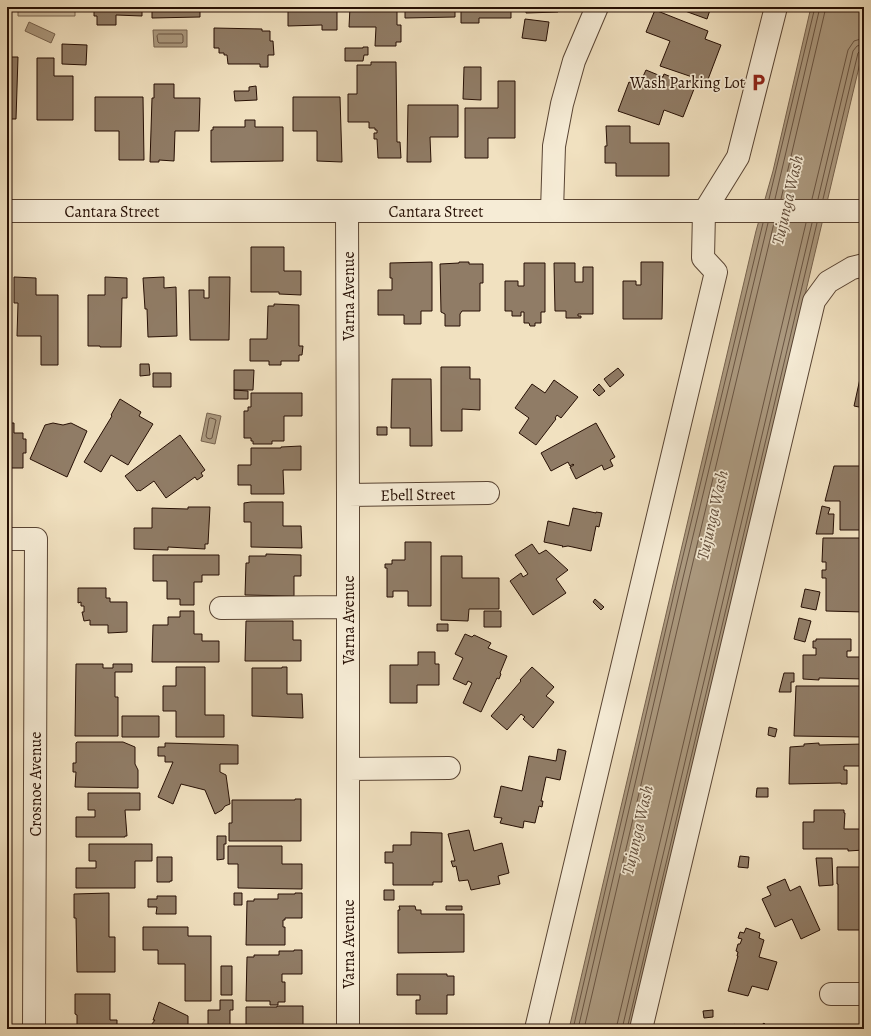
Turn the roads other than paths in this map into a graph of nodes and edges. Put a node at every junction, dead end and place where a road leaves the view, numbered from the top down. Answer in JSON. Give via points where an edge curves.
{"nodes":[{"id":1,"x":597,"y":7,"type":"edge"},
{"id":2,"x":776,"y":7,"type":"edge"},
{"id":3,"x":7,"y":211,"type":"edge"},
{"id":4,"x":347,"y":211,"type":"junction"},
{"id":5,"x":552,"y":211,"type":"junction"},
{"id":6,"x":704,"y":212,"type":"junction"},
{"id":7,"x":864,"y":212,"type":"edge"},
{"id":8,"x":864,"y":265,"type":"edge"},
{"id":9,"x":488,"y":493,"type":"dead end"},
{"id":10,"x":348,"y":495,"type":"junction"},
{"id":11,"x":7,"y":539,"type":"edge"},
{"id":12,"x":220,"y":608,"type":"dead end"},
{"id":13,"x":348,"y":608,"type":"junction"},
{"id":14,"x":449,"y":768,"type":"dead end"},
{"id":15,"x":348,"y":769,"type":"junction"},
{"id":16,"x":831,"y":994,"type":"dead end"},
{"id":17,"x":864,"y":994,"type":"edge"},
{"id":18,"x":34,"y":1029,"type":"edge"},
{"id":19,"x":348,"y":1029,"type":"edge"},
{"id":20,"x":536,"y":1029,"type":"edge"},
{"id":21,"x":641,"y":1029,"type":"edge"}],
"edges":[{"from":1,"to":5,"type":"street","via":[[574,61],[562,104],[554,146]]},
{"from":2,"to":6,"type":"street","via":[[738,158]]},
{"from":3,"to":4,"type":"street","name":"Cantara Street"},
{"from":4,"to":5,"type":"street","name":"Cantara Street"},
{"from":4,"to":10,"type":"street","name":"Varna Avenue"},
{"from":5,"to":6,"type":"street","name":"Cantara Street"},
{"from":6,"to":7,"type":"street","name":"Cantara Street"},
{"from":6,"to":20,"type":"street","via":[[703,258],[716,272]]},
{"from":8,"to":21,"type":"street","via":[[852,268],[828,282],[814,301]]},
{"from":9,"to":10,"type":"street","name":"Ebell Street"},
{"from":10,"to":13,"type":"street","name":"Varna Avenue"},
{"from":11,"to":18,"type":"street","name":"Crosnoe Avenue","via":[[36,539]]},
{"from":12,"to":13,"type":"street"},
{"from":13,"to":15,"type":"street","name":"Varna Avenue"},
{"from":14,"to":15,"type":"street"},
{"from":15,"to":19,"type":"street","name":"Varna Avenue"},
{"from":16,"to":17,"type":"street"}]}
